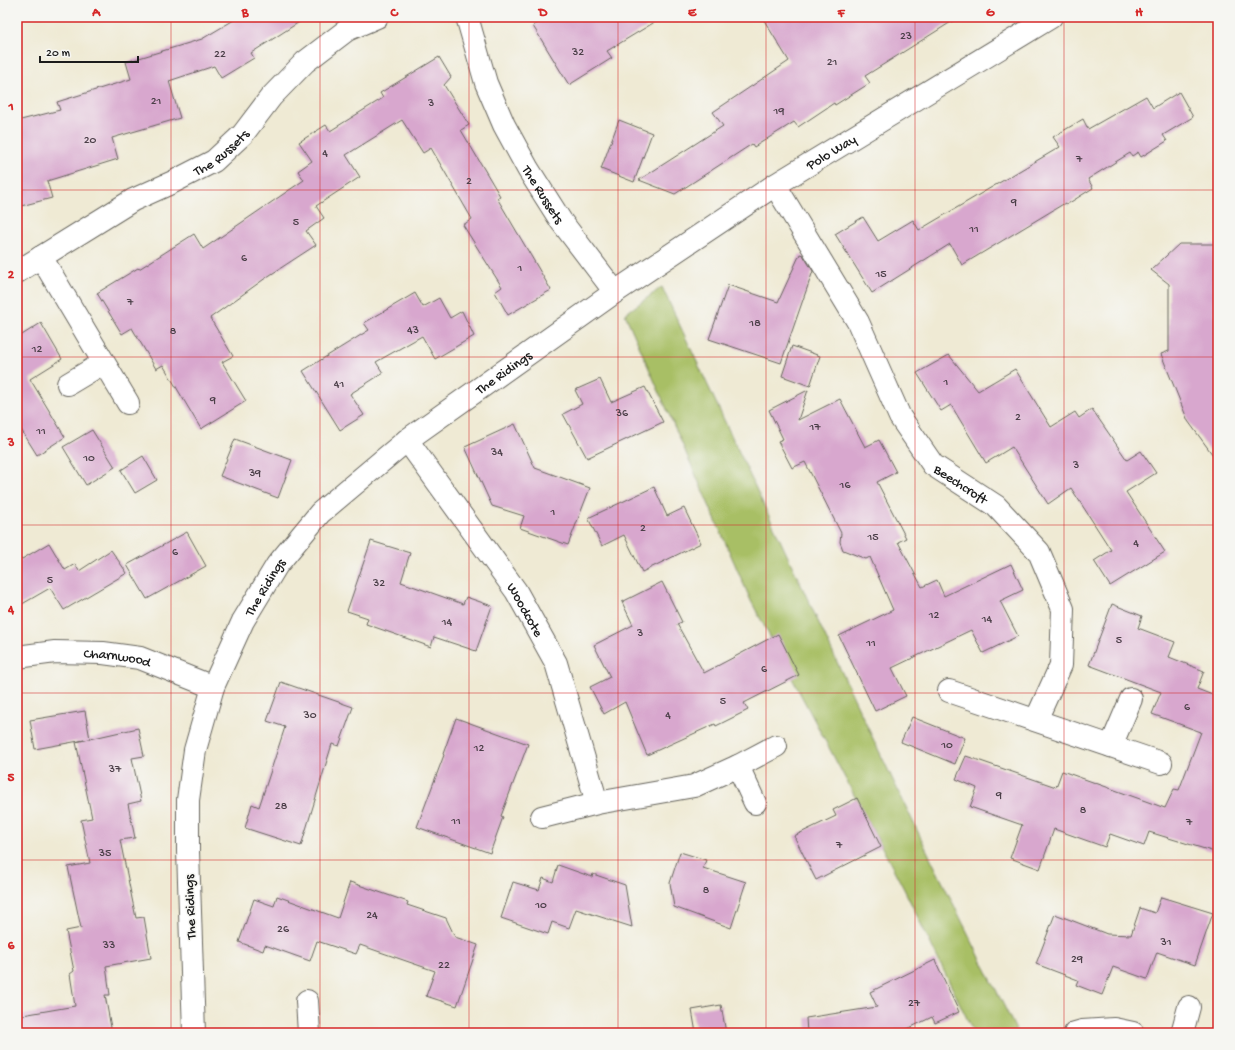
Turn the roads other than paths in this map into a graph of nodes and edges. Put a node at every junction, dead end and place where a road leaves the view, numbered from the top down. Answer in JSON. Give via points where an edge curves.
{"nodes":[{"id":1,"x":377,"y":17,"type":"edge"},
{"id":2,"x":467,"y":17,"type":"edge"},
{"id":3,"x":1051,"y":17,"type":"edge"},
{"id":4,"x":775,"y":185,"type":"junction"},
{"id":5,"x":41,"y":257,"type":"junction"},
{"id":6,"x":17,"y":272,"type":"edge"},
{"id":7,"x":615,"y":292,"type":"junction"},
{"id":8,"x":103,"y":363,"type":"junction"},
{"id":9,"x":68,"y":384,"type":"dead end"},
{"id":10,"x":128,"y":403,"type":"dead end"},
{"id":11,"x":407,"y":440,"type":"junction"},
{"id":12,"x":17,"y":657,"type":"edge"},
{"id":13,"x":213,"y":687,"type":"junction"},
{"id":14,"x":950,"y":691,"type":"dead end"},
{"id":15,"x":1131,"y":699,"type":"dead end"},
{"id":16,"x":1036,"y":720,"type":"junction"},
{"id":17,"x":776,"y":746,"type":"dead end"},
{"id":18,"x":1111,"y":746,"type":"junction"},
{"id":19,"x":1161,"y":763,"type":"dead end"},
{"id":20,"x":738,"y":766,"type":"junction"},
{"id":21,"x":598,"y":803,"type":"junction"},
{"id":22,"x":755,"y":803,"type":"dead end"},
{"id":23,"x":542,"y":817,"type":"dead end"},
{"id":24,"x":307,"y":1002,"type":"dead end"},
{"id":25,"x":1190,"y":1008,"type":"dead end"},
{"id":26,"x":194,"y":1033,"type":"edge"},
{"id":27,"x":309,"y":1033,"type":"edge"},
{"id":28,"x":1075,"y":1033,"type":"edge"},
{"id":29,"x":1133,"y":1033,"type":"edge"},
{"id":30,"x":1182,"y":1033,"type":"edge"}],
"edges":[{"from":1,"to":5,"type":"street","name":"The Russets","via":[[347,30],[305,62],[271,97],[243,134],[214,161],[133,200]]},
{"from":2,"to":7,"type":"street","name":"The Russets","via":[[486,82],[504,125],[561,221]]},
{"from":3,"to":4,"type":"street","name":"Polo Way"},
{"from":4,"to":7,"type":"street","name":"Polo Way"},
{"from":4,"to":16,"type":"street","name":"Beechcroft","via":[[858,322],[900,416],[933,465],[996,506],[1039,552],[1063,609],[1061,665]]},
{"from":5,"to":6,"type":"street","name":"The Russets"},
{"from":5,"to":8,"type":"street"},
{"from":7,"to":11,"type":"street","name":"The Ridings"},
{"from":8,"to":9,"type":"street"},
{"from":8,"to":10,"type":"street"},
{"from":11,"to":13,"type":"street","name":"The Ridings","via":[[320,513],[277,565],[243,621]]},
{"from":11,"to":21,"type":"street","name":"Woodcote","via":[[516,591],[556,663]]},
{"from":12,"to":13,"type":"street","name":"Charnwood","via":[[55,652],[103,653],[140,658]]},
{"from":13,"to":26,"type":"street","name":"The Ridings","via":[[195,750],[188,800]]},
{"from":14,"to":16,"type":"street"},
{"from":15,"to":18,"type":"street"},
{"from":16,"to":18,"type":"street"},
{"from":17,"to":20,"type":"street"},
{"from":18,"to":19,"type":"street"},
{"from":20,"to":21,"type":"street","via":[[694,786]]},
{"from":20,"to":22,"type":"street"},
{"from":21,"to":23,"type":"street"},
{"from":24,"to":27,"type":"street"},
{"from":25,"to":30,"type":"street"},
{"from":28,"to":29,"type":"street","via":[[1114,1029]]}]}
